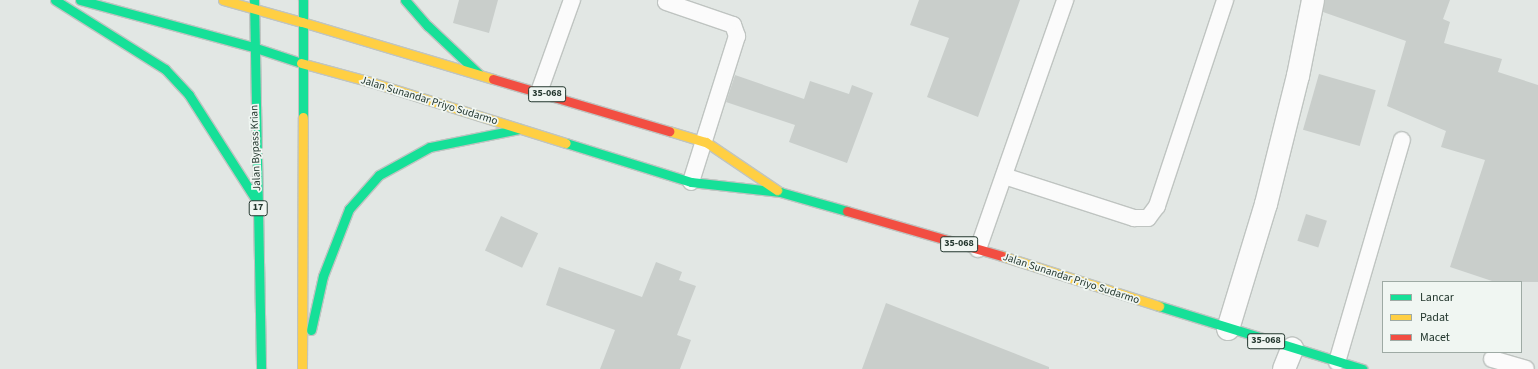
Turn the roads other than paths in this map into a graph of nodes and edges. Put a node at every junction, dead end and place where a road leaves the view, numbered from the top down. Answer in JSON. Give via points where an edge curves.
{"nodes":[{"id":1,"x":55,"y":0,"type":"edge"},
{"id":2,"x":80,"y":0,"type":"edge"},
{"id":3,"x":223,"y":0,"type":"edge"},
{"id":4,"x":302,"y":0,"type":"edge"},
{"id":5,"x":405,"y":0,"type":"edge"},
{"id":6,"x":572,"y":0,"type":"edge"},
{"id":7,"x":1065,"y":0,"type":"edge"},
{"id":8,"x":1225,"y":0,"type":"edge"},
{"id":9,"x":1313,"y":0,"type":"edge"},
{"id":10,"x":666,"y":2,"type":"dead end"},
{"id":11,"x":254,"y":4,"type":"edge"},
{"id":12,"x":302,"y":22,"type":"junction"},
{"id":13,"x":253,"y":47,"type":"junction"},
{"id":14,"x":301,"y":63,"type":"junction"},
{"id":15,"x":479,"y":74,"type":"junction"},
{"id":16,"x":539,"y":92,"type":"junction"},
{"id":17,"x":519,"y":129,"type":"junction"},
{"id":18,"x":1402,"y":140,"type":"dead end"},
{"id":19,"x":706,"y":142,"type":"junction"},
{"id":20,"x":1004,"y":176,"type":"junction"},
{"id":21,"x":691,"y":182,"type":"junction"},
{"id":22,"x":780,"y":192,"type":"junction"},
{"id":23,"x":258,"y":203,"type":"junction"},
{"id":24,"x":978,"y":249,"type":"junction"},
{"id":25,"x":1228,"y":329,"type":"junction"},
{"id":26,"x":1292,"y":349,"type":"junction"},
{"id":27,"x":1492,"y":359,"type":"dead end"},
{"id":28,"x":1337,"y":362,"type":"junction"},
{"id":29,"x":261,"y":369,"type":"edge"},
{"id":30,"x":302,"y":369,"type":"edge"},
{"id":31,"x":1284,"y":369,"type":"edge"},
{"id":32,"x":1362,"y":369,"type":"edge"},
{"id":33,"x":1526,"y":369,"type":"edge"}],
"edges":[{"from":1,"to":23,"type":"main road","via":[[165,69],[189,95]]},
{"from":2,"to":13,"type":"main road","name":"Jalan Sunandar Priyo Sudarmo"},
{"from":3,"to":11,"type":"main road","name":"Jalan Sunandar Priyo Sudarmo"},
{"from":4,"to":12,"type":"main road"},
{"from":5,"to":15,"type":"main road","via":[[428,26]]},
{"from":6,"to":16,"type":"lane"},
{"from":7,"to":20,"type":"lane"},
{"from":8,"to":20,"type":"lane","via":[[1156,206],[1148,218],[1134,218]]},
{"from":9,"to":25,"type":"street","via":[[1298,76],[1266,204]]},
{"from":10,"to":19,"type":"lane","via":[[733,25],[737,36],[711,116]]},
{"from":11,"to":12,"type":"main road","name":"Jalan Sunandar Priyo Sudarmo"},
{"from":11,"to":13,"type":"main road","name":"Jalan Bypass Krian","number":"17"},
{"from":12,"to":14,"type":"main road"},
{"from":12,"to":15,"type":"main road","name":"Jalan Sunandar Priyo Sudarmo","number":"35-068"},
{"from":13,"to":14,"type":"main road","name":"Jalan Sunandar Priyo Sudarmo"},
{"from":13,"to":23,"type":"main road","name":"Jalan Bypass Krian","number":"17"},
{"from":14,"to":17,"type":"main road","name":"Jalan Sunandar Priyo Sudarmo","number":"35-068","via":[[371,82]]},
{"from":14,"to":30,"type":"main road"},
{"from":15,"to":16,"type":"main road","name":"Jalan Sunandar Priyo Sudarmo","number":"35-068"},
{"from":16,"to":19,"type":"main road","name":"Jalan Sunandar Priyo Sudarmo","number":"35-068"},
{"from":17,"to":21,"type":"main road","name":"Jalan Sunandar Priyo Sudarmo","number":"35-068"},
{"from":17,"to":30,"type":"main road","via":[[430,147],[379,175],[349,209],[323,276]]},
{"from":18,"to":28,"type":"lane"},
{"from":19,"to":21,"type":"lane"},
{"from":19,"to":22,"type":"main road","name":"Jalan Sunandar Priyo Sudarmo","number":"35-068"},
{"from":20,"to":24,"type":"lane"},
{"from":21,"to":22,"type":"main road","name":"Jalan Sunandar Priyo Sudarmo","number":"35-068"},
{"from":22,"to":24,"type":"main road","name":"Jalan Sunandar Priyo Sudarmo","number":"35-068"},
{"from":23,"to":29,"type":"main road","name":"Jalan Bypass Krian","number":"17"},
{"from":24,"to":25,"type":"main road","name":"Jalan Sunandar Priyo Sudarmo","number":"35-068"},
{"from":25,"to":26,"type":"main road","name":"Jalan Sunandar Priyo Sudarmo","number":"35-068"},
{"from":26,"to":28,"type":"main road","name":"Jalan Sunandar Priyo Sudarmo","number":"35-068"},
{"from":26,"to":31,"type":"street"},
{"from":27,"to":33,"type":"lane"},
{"from":28,"to":32,"type":"main road","name":"Jalan Sunandar Priyo Sudarmo","number":"35-068"}]}
